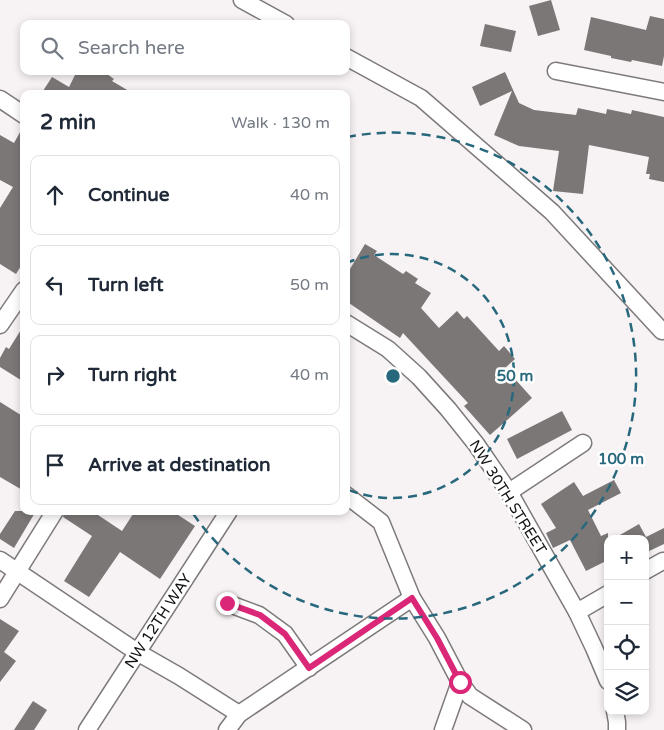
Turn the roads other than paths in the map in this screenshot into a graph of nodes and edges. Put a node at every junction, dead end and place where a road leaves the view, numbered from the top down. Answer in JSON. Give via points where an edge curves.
{"nodes":[{"id":1,"x":242,"y":0,"type":"edge"},
{"id":2,"x":279,"y":20,"type":"edge"},
{"id":3,"x":350,"y":59,"type":"edge"},
{"id":4,"x":556,"y":71,"type":"dead end"},
{"id":5,"x":664,"y":92,"type":"edge"},
{"id":6,"x":0,"y":100,"type":"edge"},
{"id":7,"x":20,"y":112,"type":"edge"},
{"id":8,"x":20,"y":296,"type":"edge"},
{"id":9,"x":0,"y":325,"type":"edge"},
{"id":10,"x":350,"y":328,"type":"edge"},
{"id":11,"x":662,"y":331,"type":"dead end"},
{"id":12,"x":583,"y":444,"type":"dead end"},
{"id":13,"x":509,"y":492,"type":"junction"},
{"id":14,"x":350,"y":497,"type":"edge"},
{"id":15,"x":53,"y":515,"type":"edge"},
{"id":16,"x":226,"y":515,"type":"edge"},
{"id":17,"x":0,"y":560,"type":"edge"},
{"id":18,"x":663,"y":561,"type":"edge"},
{"id":19,"x":649,"y":569,"type":"edge"},
{"id":20,"x":18,"y":572,"type":"junction"},
{"id":21,"x":604,"y":596,"type":"edge"},
{"id":22,"x":412,"y":598,"type":"junction"},
{"id":23,"x":0,"y":599,"type":"edge"},
{"id":24,"x":227,"y":603,"type":"dead end"},
{"id":25,"x":578,"y":612,"type":"junction"},
{"id":26,"x":137,"y":652,"type":"junction"},
{"id":27,"x":309,"y":668,"type":"junction"},
{"id":28,"x":604,"y":672,"type":"edge"},
{"id":29,"x":460,"y":682,"type":"junction"},
{"id":30,"x":239,"y":714,"type":"junction"},
{"id":31,"x":616,"y":715,"type":"edge"},
{"id":32,"x":87,"y":730,"type":"edge"},
{"id":33,"x":227,"y":730,"type":"edge"},
{"id":34,"x":443,"y":730,"type":"edge"},
{"id":35,"x":523,"y":730,"type":"edge"},
{"id":36,"x":617,"y":730,"type":"edge"}],
"edges":[{"from":1,"to":2,"type":"street"},
{"from":3,"to":11,"type":"street","via":[[421,98],[552,212]]},
{"from":4,"to":5,"type":"street"},
{"from":6,"to":7,"type":"street"},
{"from":8,"to":9,"type":"street"},
{"from":10,"to":13,"type":"street","name":"NW 30TH STREET","via":[[388,349],[419,377],[476,444]]},
{"from":12,"to":13,"type":"street"},
{"from":13,"to":25,"type":"street","name":"NW 30TH STREET"},
{"from":14,"to":22,"type":"street","via":[[381,522]]},
{"from":15,"to":20,"type":"street"},
{"from":16,"to":26,"type":"street","name":"NW 12TH WAY"},
{"from":17,"to":20,"type":"street"},
{"from":18,"to":19,"type":"street"},
{"from":20,"to":23,"type":"street"},
{"from":20,"to":26,"type":"street"},
{"from":21,"to":25,"type":"street"},
{"from":22,"to":27,"type":"street"},
{"from":22,"to":29,"type":"street"},
{"from":24,"to":27,"type":"street","via":[[260,615],[285,634]]},
{"from":25,"to":28,"type":"street","name":"NW 30TH STREET"},
{"from":26,"to":30,"type":"street"},
{"from":26,"to":32,"type":"street","name":"NW 12TH WAY"},
{"from":27,"to":30,"type":"street"},
{"from":29,"to":34,"type":"street"},
{"from":29,"to":35,"type":"street","via":[[470,696]]},
{"from":30,"to":33,"type":"street"},
{"from":31,"to":36,"type":"street"}]}
